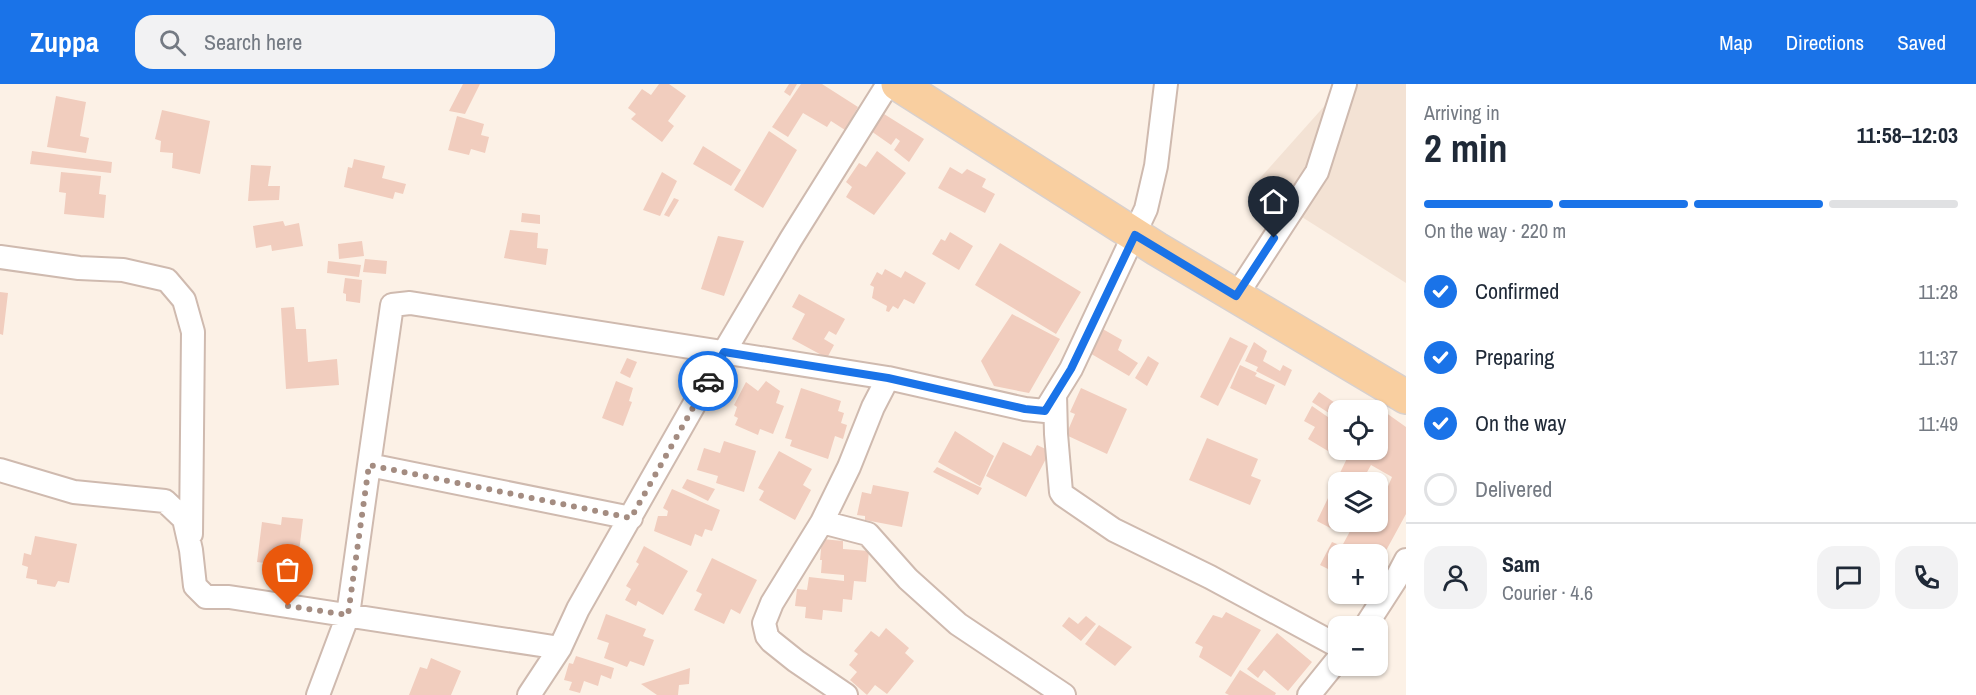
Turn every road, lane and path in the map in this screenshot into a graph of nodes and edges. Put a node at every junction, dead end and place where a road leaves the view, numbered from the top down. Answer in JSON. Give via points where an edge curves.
{"nodes":[{"id":1,"x":888,"y":84,"type":"edge"},
{"id":2,"x":898,"y":84,"type":"edge"},
{"id":3,"x":1166,"y":84,"type":"edge"},
{"id":4,"x":1345,"y":84,"type":"edge"},
{"id":5,"x":1135,"y":235,"type":"junction"},
{"id":6,"x":0,"y":257,"type":"edge"},
{"id":7,"x":1236,"y":296,"type":"junction"},
{"id":8,"x":724,"y":352,"type":"junction"},
{"id":9,"x":888,"y":378,"type":"junction"},
{"id":10,"x":1055,"y":395,"type":"junction"},
{"id":11,"x":1406,"y":397,"type":"edge"},
{"id":12,"x":369,"y":465,"type":"junction"},
{"id":13,"x":0,"y":470,"type":"edge"},
{"id":14,"x":631,"y":518,"type":"junction"},
{"id":15,"x":822,"y":522,"type":"junction"},
{"id":16,"x":191,"y":550,"type":"junction"},
{"id":17,"x":1406,"y":561,"type":"edge"},
{"id":18,"x":348,"y":615,"type":"junction"},
{"id":19,"x":1372,"y":616,"type":"edge"},
{"id":20,"x":1328,"y":641,"type":"edge"},
{"id":21,"x":560,"y":648,"type":"junction"},
{"id":22,"x":1328,"y":671,"type":"edge"},
{"id":23,"x":318,"y":695,"type":"edge"},
{"id":24,"x":529,"y":695,"type":"edge"},
{"id":25,"x":846,"y":695,"type":"edge"},
{"id":26,"x":1064,"y":695,"type":"edge"},
{"id":27,"x":1309,"y":695,"type":"edge"}],
"edges":[{"from":1,"to":8,"type":"street"},
{"from":2,"to":5,"type":"main road"},
{"from":3,"to":5,"type":"street","via":[[1156,166]]},
{"from":4,"to":7,"type":"street","via":[[1317,172]]},
{"from":5,"to":7,"type":"main road"},
{"from":5,"to":10,"type":"street"},
{"from":6,"to":16,"type":"street","via":[[123,270],[167,280],[184,300],[193,332]]},
{"from":7,"to":11,"type":"main road"},
{"from":8,"to":9,"type":"street"},
{"from":8,"to":12,"type":"street","via":[[410,303],[392,305]]},
{"from":8,"to":14,"type":"street"},
{"from":9,"to":10,"type":"street","via":[[1025,409],[1045,411]]},
{"from":9,"to":15,"type":"street"},
{"from":10,"to":20,"type":"street","via":[[1063,495],[1114,530]]},
{"from":12,"to":14,"type":"street"},
{"from":12,"to":18,"type":"street"},
{"from":13,"to":16,"type":"street","via":[[74,492],[165,501],[184,519]]},
{"from":14,"to":21,"type":"street"},
{"from":15,"to":25,"type":"street","via":[[772,603],[764,629],[771,641]]},
{"from":15,"to":26,"type":"street","via":[[868,534],[908,579],[958,624]]},
{"from":16,"to":18,"type":"street","via":[[195,586],[206,597]]},
{"from":17,"to":19,"type":"street"},
{"from":18,"to":21,"type":"street"},
{"from":18,"to":23,"type":"street"},
{"from":21,"to":24,"type":"street"},
{"from":22,"to":27,"type":"street"}]}
